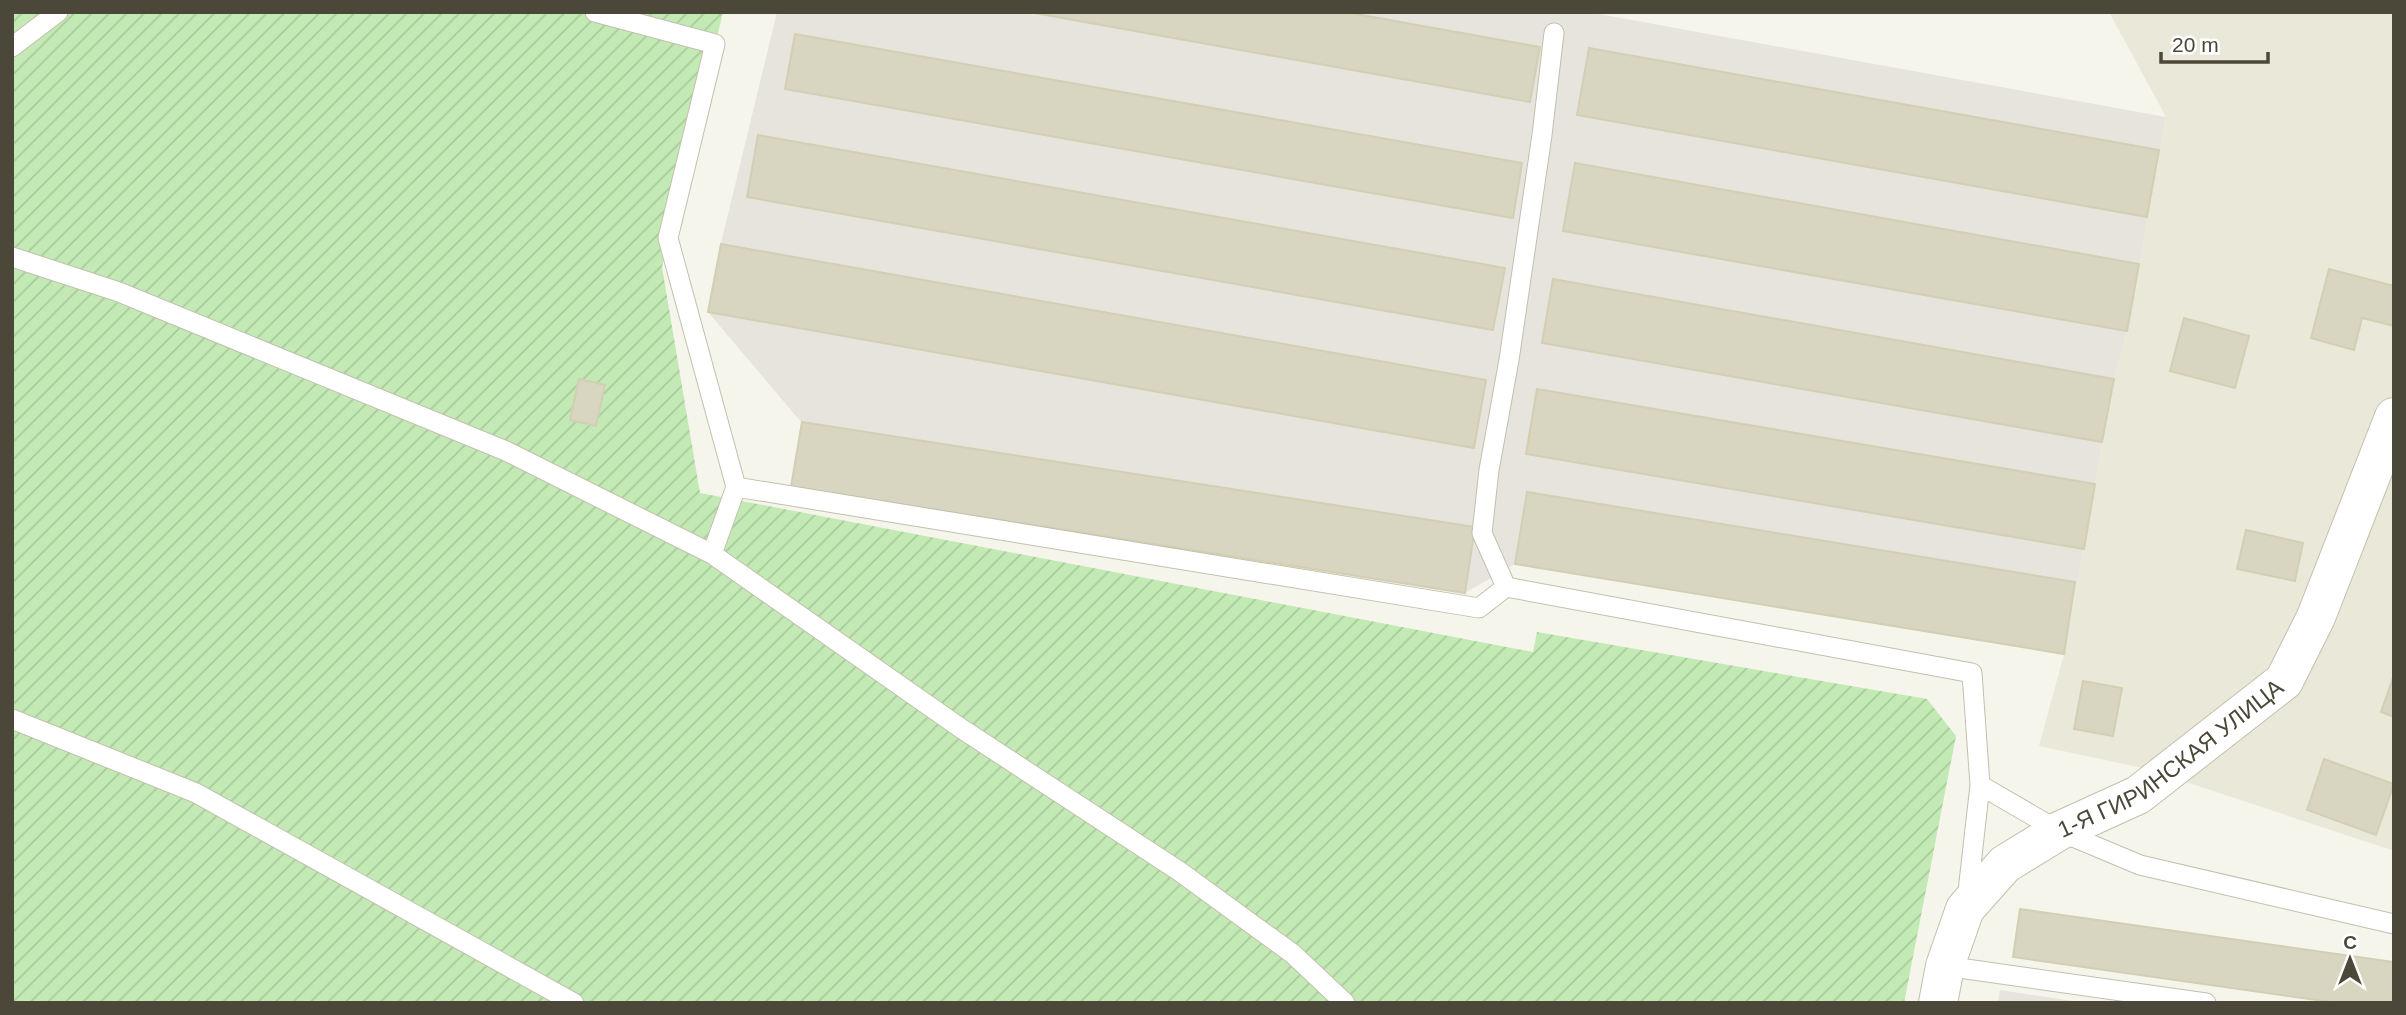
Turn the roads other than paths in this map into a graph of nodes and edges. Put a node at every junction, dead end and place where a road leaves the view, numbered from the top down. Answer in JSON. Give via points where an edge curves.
{"nodes":[{"id":1,"x":58,"y":12,"type":"edge"},
{"id":2,"x":595,"y":12,"type":"edge"},
{"id":3,"x":1554,"y":33,"type":"dead end"},
{"id":4,"x":12,"y":47,"type":"edge"},
{"id":5,"x":12,"y":257,"type":"edge"},
{"id":6,"x":2394,"y":417,"type":"edge"},
{"id":7,"x":736,"y":487,"type":"junction"},
{"id":8,"x":712,"y":554,"type":"junction"},
{"id":9,"x":1506,"y":587,"type":"junction"},
{"id":10,"x":12,"y":719,"type":"edge"},
{"id":11,"x":1980,"y":785,"type":"junction"},
{"id":12,"x":2059,"y":831,"type":"junction"},
{"id":13,"x":1965,"y":909,"type":"junction"},
{"id":14,"x":2394,"y":924,"type":"edge"},
{"id":15,"x":1945,"y":966,"type":"junction"},
{"id":16,"x":574,"y":1003,"type":"edge"},
{"id":17,"x":1345,"y":1003,"type":"edge"},
{"id":18,"x":1938,"y":1003,"type":"edge"},
{"id":19,"x":2206,"y":1003,"type":"edge"}],
"edges":[{"from":1,"to":4,"type":"lane"},
{"from":2,"to":7,"type":"lane","via":[[715,44],[668,238]]},
{"from":3,"to":9,"type":"lane","via":[[1482,533]]},
{"from":5,"to":8,"type":"lane","via":[[119,292],[506,451]]},
{"from":6,"to":12,"type":"street","name":"1-Я ГИРИНСКАЯ УЛИЦА","via":[[2316,617],[2284,681],[2138,795]]},
{"from":7,"to":8,"type":"lane"},
{"from":7,"to":9,"type":"lane","via":[[1479,608]]},
{"from":8,"to":17,"type":"lane","via":[[962,729],[1179,871],[1293,954]]},
{"from":9,"to":11,"type":"lane","via":[[1972,673]]},
{"from":10,"to":16,"type":"lane","via":[[196,793]]},
{"from":11,"to":12,"type":"lane"},
{"from":11,"to":13,"type":"lane"},
{"from":12,"to":13,"type":"street","name":"1-Я ГИРИНСКАЯ УЛИЦА","via":[[2005,864]]},
{"from":12,"to":14,"type":"lane","via":[[2140,865]]},
{"from":13,"to":15,"type":"street"},
{"from":15,"to":18,"type":"street"},
{"from":15,"to":19,"type":"lane"}]}
